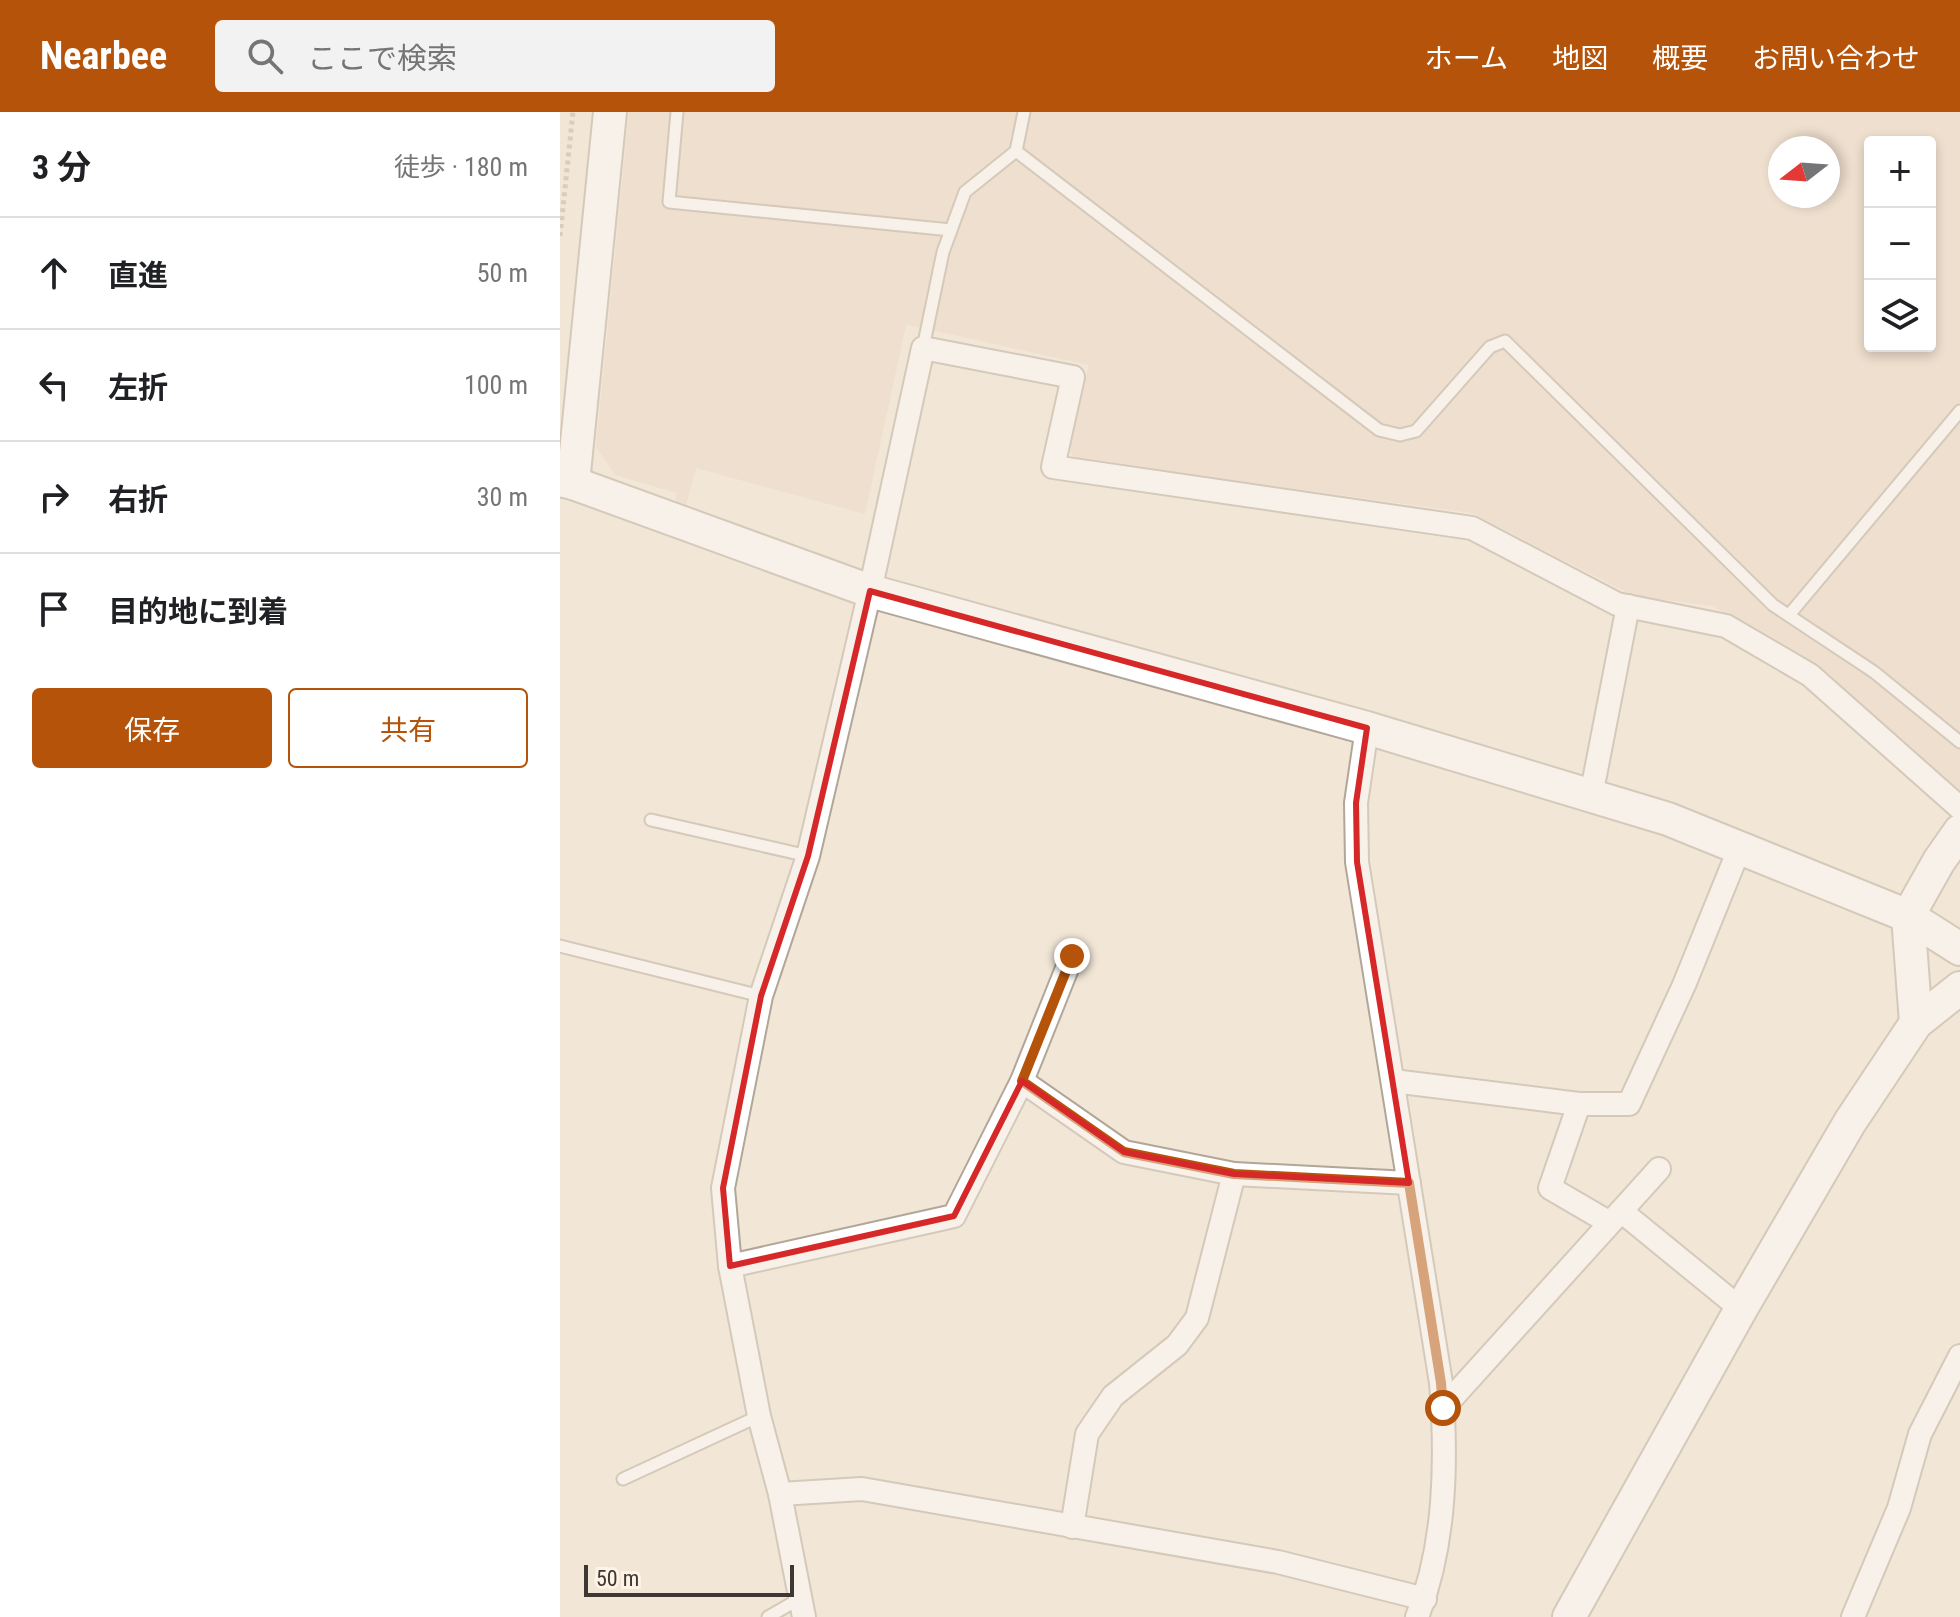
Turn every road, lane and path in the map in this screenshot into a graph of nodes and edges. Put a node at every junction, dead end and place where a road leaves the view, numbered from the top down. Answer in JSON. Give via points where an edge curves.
{"nodes":[{"id":1,"x":573,"y":112,"type":"edge"},
{"id":2,"x":610,"y":112,"type":"edge"},
{"id":3,"x":677,"y":112,"type":"edge"},
{"id":4,"x":1024,"y":112,"type":"edge"},
{"id":5,"x":1016,"y":151,"type":"junction"},
{"id":6,"x":951,"y":230,"type":"junction"},
{"id":7,"x":560,"y":236,"type":"edge"},
{"id":8,"x":923,"y":348,"type":"junction"},
{"id":9,"x":1960,"y":411,"type":"edge"},
{"id":10,"x":567,"y":481,"type":"edge"},
{"id":11,"x":870,"y":591,"type":"junction"},
{"id":12,"x":1628,"y":606,"type":"junction"},
{"id":13,"x":1789,"y":615,"type":"junction"},
{"id":14,"x":1367,"y":728,"type":"junction"},
{"id":15,"x":1960,"y":742,"type":"edge"},
{"id":16,"x":1591,"y":796,"type":"junction"},
{"id":17,"x":1960,"y":808,"type":"edge"},
{"id":18,"x":651,"y":820,"type":"dead end"},
{"id":19,"x":1960,"y":831,"type":"edge"},
{"id":20,"x":1740,"y":847,"type":"junction"},
{"id":21,"x":808,"y":856,"type":"junction"},
{"id":22,"x":1908,"y":916,"type":"junction"},
{"id":23,"x":560,"y":946,"type":"edge"},
{"id":24,"x":1960,"y":949,"type":"edge"},
{"id":25,"x":1072,"y":956,"type":"dead end"},
{"id":26,"x":1960,"y":988,"type":"edge"},
{"id":27,"x":761,"y":996,"type":"junction"},
{"id":28,"x":1916,"y":1023,"type":"junction"},
{"id":29,"x":1022,"y":1081,"type":"junction"},
{"id":30,"x":1393,"y":1081,"type":"junction"},
{"id":31,"x":1579,"y":1104,"type":"junction"},
{"id":32,"x":1659,"y":1169,"type":"dead end"},
{"id":33,"x":1234,"y":1174,"type":"junction"},
{"id":34,"x":1409,"y":1183,"type":"junction"},
{"id":35,"x":1616,"y":1217,"type":"junction"},
{"id":36,"x":730,"y":1266,"type":"junction"},
{"id":37,"x":1741,"y":1309,"type":"junction"},
{"id":38,"x":1960,"y":1356,"type":"edge"},
{"id":39,"x":1443,"y":1408,"type":"junction"},
{"id":40,"x":759,"y":1416,"type":"junction"},
{"id":41,"x":623,"y":1479,"type":"dead end"},
{"id":42,"x":780,"y":1494,"type":"junction"},
{"id":43,"x":1072,"y":1527,"type":"junction"},
{"id":44,"x":802,"y":1608,"type":"edge"},
{"id":45,"x":1421,"y":1608,"type":"edge"},
{"id":46,"x":768,"y":1617,"type":"edge"},
{"id":47,"x":1569,"y":1617,"type":"edge"},
{"id":48,"x":1853,"y":1617,"type":"edge"}],
"edges":[{"from":1,"to":7,"type":"path"},
{"from":2,"to":10,"type":"street"},
{"from":3,"to":6,"type":"lane","via":[[669,202]]},
{"from":4,"to":5,"type":"lane"},
{"from":5,"to":6,"type":"lane","via":[[965,192]]},
{"from":5,"to":13,"type":"lane","via":[[1379,430],[1400,435],[1416,431],[1490,347],[1505,341]]},
{"from":6,"to":8,"type":"lane"},
{"from":8,"to":11,"type":"street"},
{"from":8,"to":12,"type":"street","via":[[1073,377],[1053,467],[1472,528]]},
{"from":9,"to":13,"type":"lane"},
{"from":10,"to":11,"type":"street"},
{"from":11,"to":14,"type":"street"},
{"from":11,"to":21,"type":"street"},
{"from":12,"to":16,"type":"street"},
{"from":12,"to":17,"type":"street","via":[[1726,626],[1810,675]]},
{"from":13,"to":15,"type":"lane","via":[[1874,672]]},
{"from":14,"to":16,"type":"street"},
{"from":14,"to":30,"type":"street","via":[[1356,803],[1357,862]]},
{"from":16,"to":20,"type":"street"},
{"from":18,"to":21,"type":"lane"},
{"from":19,"to":22,"type":"street"},
{"from":20,"to":22,"type":"street"},
{"from":20,"to":31,"type":"street","via":[[1629,1104]]},
{"from":21,"to":27,"type":"street"},
{"from":22,"to":24,"type":"street"},
{"from":22,"to":28,"type":"street"},
{"from":23,"to":27,"type":"lane"},
{"from":25,"to":29,"type":"street"},
{"from":26,"to":28,"type":"street"},
{"from":27,"to":36,"type":"street","via":[[723,1188]]},
{"from":28,"to":37,"type":"street","via":[[1850,1122]]},
{"from":29,"to":33,"type":"street","via":[[1124,1152]]},
{"from":29,"to":36,"type":"street","via":[[954,1216]]},
{"from":30,"to":31,"type":"street"},
{"from":30,"to":34,"type":"street"},
{"from":31,"to":35,"type":"street","via":[[1550,1188]]},
{"from":32,"to":35,"type":"street"},
{"from":33,"to":34,"type":"street"},
{"from":33,"to":43,"type":"street","via":[[1197,1318],[1177,1345],[1113,1396],[1087,1434]]},
{"from":34,"to":39,"type":"street"},
{"from":35,"to":37,"type":"street"},
{"from":35,"to":39,"type":"street"},
{"from":36,"to":40,"type":"street"},
{"from":37,"to":47,"type":"street"},
{"from":38,"to":48,"type":"street","via":[[1920,1434],[1899,1508]]},
{"from":39,"to":45,"type":"street","via":[[1442,1514]]},
{"from":40,"to":41,"type":"lane"},
{"from":40,"to":42,"type":"street"},
{"from":42,"to":43,"type":"street","via":[[862,1489]]},
{"from":42,"to":44,"type":"street"},
{"from":43,"to":45,"type":"street","via":[[1278,1562]]},
{"from":44,"to":46,"type":"lane"}]}
